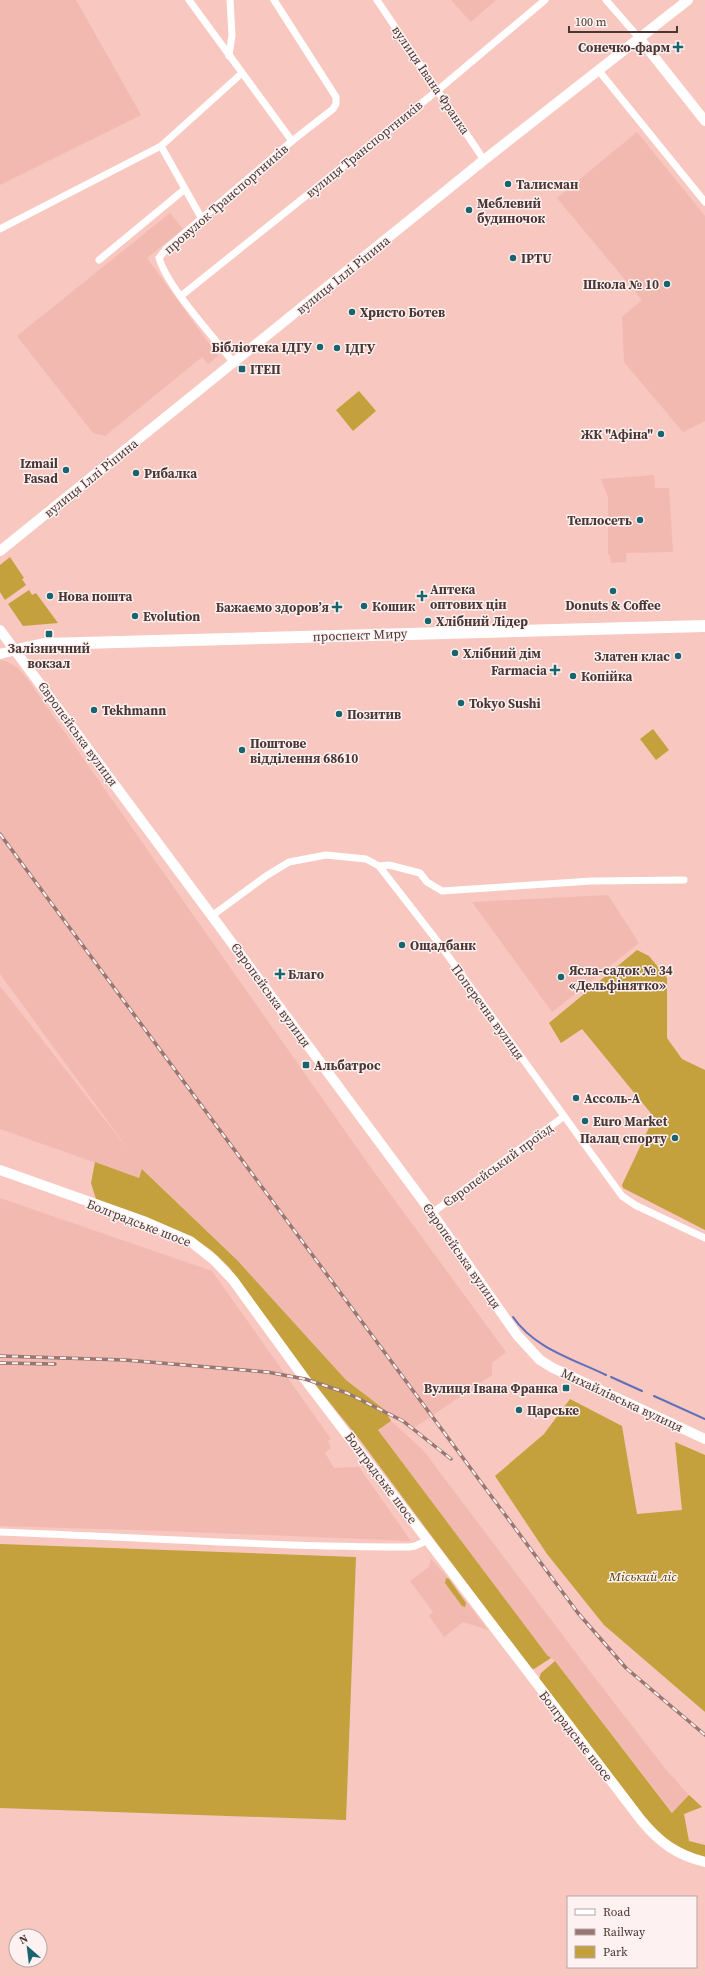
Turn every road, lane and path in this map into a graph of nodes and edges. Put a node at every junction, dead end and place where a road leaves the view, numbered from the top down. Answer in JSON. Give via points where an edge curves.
{"nodes":[{"id":1,"x":189,"y":0,"type":"edge"},
{"id":2,"x":230,"y":0,"type":"edge"},
{"id":3,"x":274,"y":0,"type":"edge"},
{"id":4,"x":377,"y":0,"type":"edge"},
{"id":5,"x":545,"y":0,"type":"edge"},
{"id":6,"x":606,"y":0,"type":"edge"},
{"id":7,"x":688,"y":0,"type":"edge"},
{"id":8,"x":640,"y":39,"type":"junction"},
{"id":9,"x":229,"y":56,"type":"junction"},
{"id":10,"x":599,"y":70,"type":"junction"},
{"id":11,"x":241,"y":74,"type":"junction"},
{"id":12,"x":438,"y":90,"type":"junction"},
{"id":13,"x":705,"y":121,"type":"edge"},
{"id":14,"x":292,"y":141,"type":"junction"},
{"id":15,"x":161,"y":146,"type":"junction"},
{"id":16,"x":484,"y":160,"type":"junction"},
{"id":17,"x":185,"y":189,"type":"junction"},
{"id":18,"x":705,"y":202,"type":"edge"},
{"id":19,"x":202,"y":218,"type":"junction"},
{"id":20,"x":0,"y":229,"type":"edge"},
{"id":21,"x":99,"y":260,"type":"dead end"},
{"id":22,"x":181,"y":296,"type":"junction"},
{"id":23,"x":234,"y":363,"type":"junction"},
{"id":24,"x":0,"y":551,"type":"edge"},
{"id":25,"x":705,"y":626,"type":"edge"},
{"id":26,"x":0,"y":630,"type":"edge"},
{"id":27,"x":16,"y":650,"type":"junction"},
{"id":28,"x":0,"y":654,"type":"edge"},
{"id":29,"x":380,"y":866,"type":"junction"},
{"id":30,"x":684,"y":880,"type":"dead end"},
{"id":31,"x":213,"y":916,"type":"junction"},
{"id":32,"x":563,"y":1117,"type":"junction"},
{"id":33,"x":0,"y":1170,"type":"edge"},
{"id":34,"x":432,"y":1213,"type":"junction"},
{"id":35,"x":705,"y":1238,"type":"edge"},
{"id":36,"x":540,"y":1360,"type":"joint"},
{"id":37,"x":705,"y":1439,"type":"edge"},
{"id":38,"x":0,"y":1532,"type":"edge"},
{"id":39,"x":428,"y":1540,"type":"junction"},
{"id":40,"x":705,"y":1862,"type":"edge"}],
"edges":[{"from":1,"to":9,"type":"street"},
{"from":2,"to":9,"type":"street","via":[[232,35]]},
{"from":3,"to":14,"type":"street","name":"провулок Транспортників","via":[[336,97],[333,109]]},
{"from":4,"to":12,"type":"street","name":"вулиця Івана Франка"},
{"from":5,"to":12,"type":"street","name":"вулиця Транспортників"},
{"from":6,"to":8,"type":"street"},
{"from":7,"to":8,"type":"main road","name":"вулиця Іллі Ріпина"},
{"from":8,"to":10,"type":"main road","name":"вулиця Іллі Ріпина"},
{"from":8,"to":13,"type":"main road"},
{"from":9,"to":11,"type":"street"},
{"from":10,"to":16,"type":"main road","name":"вулиця Іллі Ріпина"},
{"from":10,"to":18,"type":"street"},
{"from":11,"to":14,"type":"street"},
{"from":11,"to":15,"type":"street"},
{"from":12,"to":16,"type":"street","name":"вулиця Івана Франка"},
{"from":12,"to":22,"type":"street","name":"вулиця Транспортників"},
{"from":14,"to":19,"type":"street","name":"провулок Транспортників"},
{"from":15,"to":17,"type":"street"},
{"from":15,"to":20,"type":"street"},
{"from":16,"to":23,"type":"main road","name":"вулиця Іллі Ріпина"},
{"from":17,"to":19,"type":"street"},
{"from":17,"to":21,"type":"street"},
{"from":19,"to":22,"type":"street","name":"провулок Транспортників","via":[[159,258],[162,268]]},
{"from":22,"to":23,"type":"street","name":"провулок Транспортників"},
{"from":23,"to":24,"type":"main road","name":"вулиця Іллі Ріпина"},
{"from":25,"to":27,"type":"main road","name":"проспект Миру","via":[[44,644]]},
{"from":26,"to":27,"type":"main road","name":"Європейська вулиця"},
{"from":27,"to":28,"type":"main road"},
{"from":27,"to":31,"type":"main road","name":"Європейська вулиця"},
{"from":29,"to":30,"type":"street","via":[[389,865],[420,873],[427,882],[442,891],[592,881]]},
{"from":29,"to":31,"type":"street","via":[[366,859],[326,855],[288,862]]},
{"from":29,"to":32,"type":"street","name":"Поперечна вулиця","via":[[438,942]]},
{"from":31,"to":34,"type":"main road","name":"Європейська вулиця"},
{"from":32,"to":34,"type":"street","name":"Європейський проїзд"},
{"from":32,"to":35,"type":"street","name":"Поперечна вулиця","via":[[622,1196],[635,1205]]},
{"from":33,"to":39,"type":"main road","name":"Болградське шосе","via":[[146,1222],[190,1241],[208,1254],[232,1280]]},
{"from":34,"to":36,"type":"main road","name":"Європейська вулиця","via":[[517,1335]]},
{"from":36,"to":37,"type":"main road","name":"Михайлівська вулиця"},
{"from":38,"to":39,"type":"street","via":[[356,1547],[409,1547]]},
{"from":39,"to":40,"type":"main road","name":"Болградське шосе","via":[[655,1837],[666,1846]]}]}
